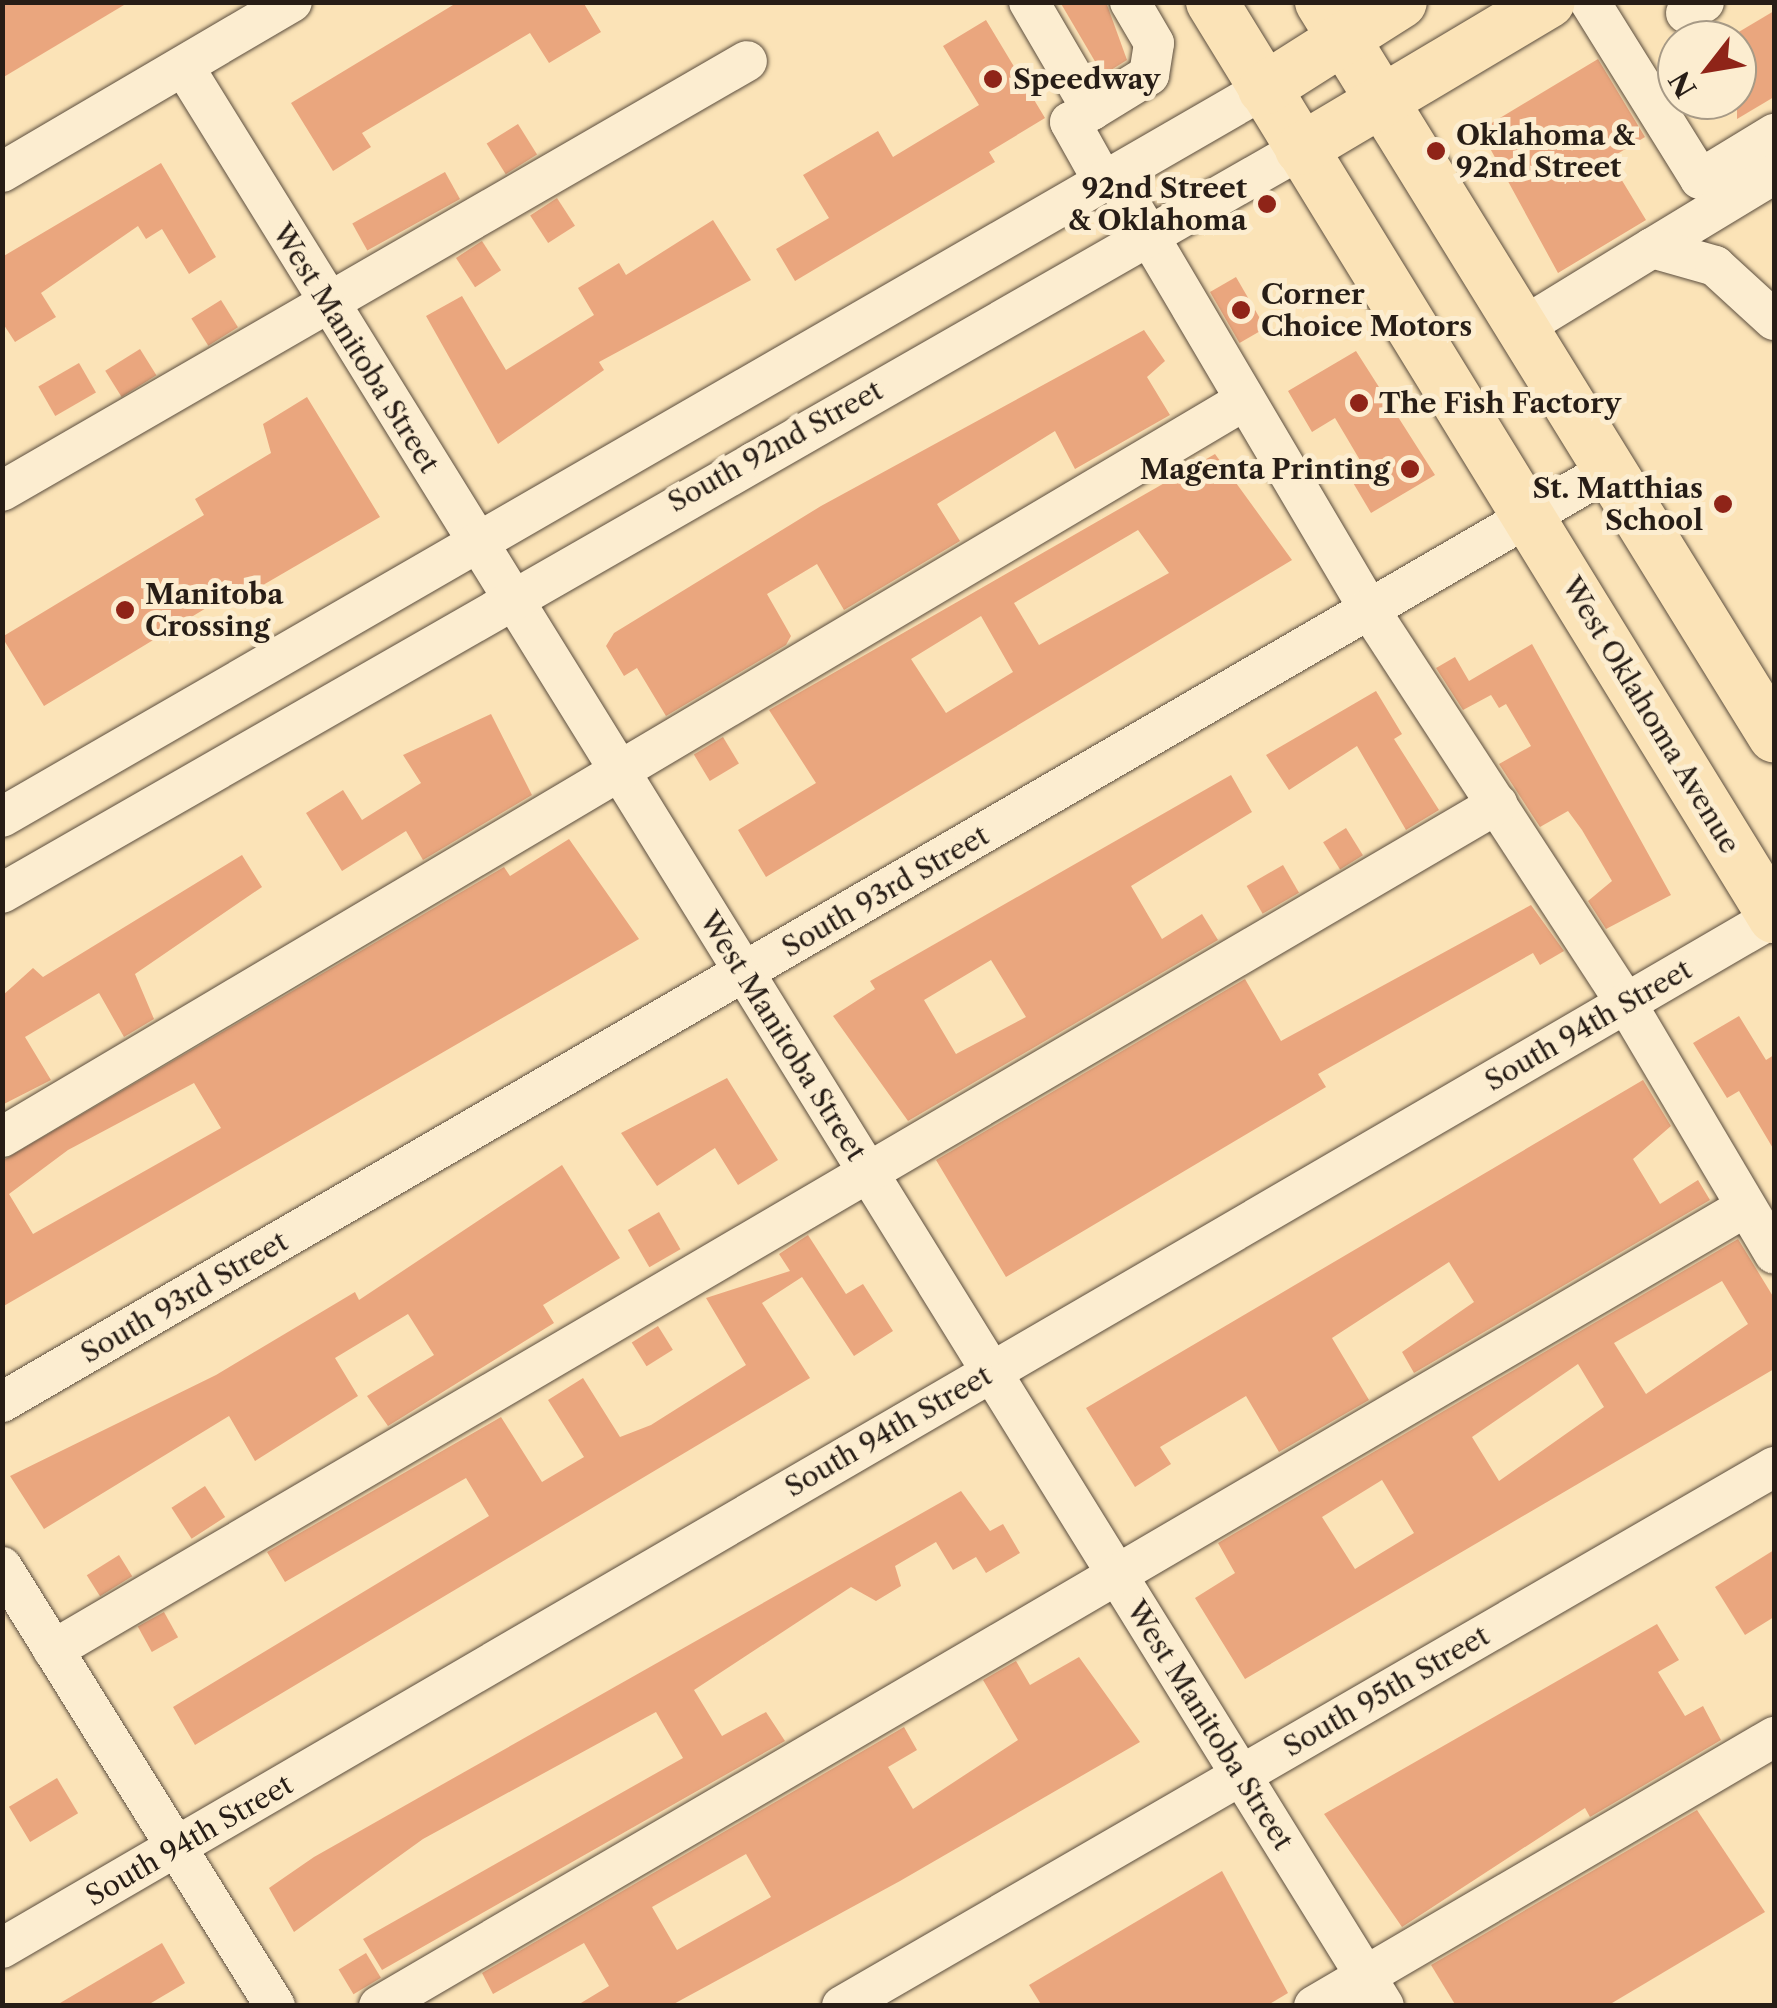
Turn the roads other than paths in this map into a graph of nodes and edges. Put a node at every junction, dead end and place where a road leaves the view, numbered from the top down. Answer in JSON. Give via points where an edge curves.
{"nodes":[{"id":1,"x":292,"y":2,"type":"edge"},
{"id":2,"x":1028,"y":2,"type":"edge"},
{"id":3,"x":1130,"y":2,"type":"edge"},
{"id":4,"x":1212,"y":2,"type":"edge"},
{"id":5,"x":1401,"y":2,"type":"edge"},
{"id":6,"x":1549,"y":2,"type":"edge"},
{"id":7,"x":1590,"y":2,"type":"edge"},
{"id":8,"x":1331,"y":20,"type":"edge"},
{"id":9,"x":747,"y":61,"type":"dead end"},
{"id":10,"x":184,"y":67,"type":"junction"},
{"id":11,"x":1264,"y":90,"type":"junction"},
{"id":12,"x":1382,"y":100,"type":"junction"},
{"id":13,"x":1092,"y":110,"type":"junction"},
{"id":14,"x":1774,"y":134,"type":"edge"},
{"id":15,"x":1301,"y":149,"type":"junction"},
{"id":16,"x":2,"y":172,"type":"edge"},
{"id":17,"x":1774,"y":174,"type":"edge"},
{"id":18,"x":1108,"y":178,"type":"junction"},
{"id":19,"x":1148,"y":237,"type":"junction"},
{"id":20,"x":1652,"y":248,"type":"junction"},
{"id":21,"x":330,"y":305,"type":"junction"},
{"id":22,"x":1774,"y":320,"type":"edge"},
{"id":23,"x":1523,"y":327,"type":"junction"},
{"id":24,"x":1245,"y":400,"type":"junction"},
{"id":25,"x":1611,"y":468,"type":"junction"},
{"id":26,"x":2,"y":491,"type":"edge"},
{"id":27,"x":1530,"y":518,"type":"junction"},
{"id":28,"x":474,"y":540,"type":"junction"},
{"id":29,"x":509,"y":596,"type":"junction"},
{"id":30,"x":1369,"y":609,"type":"junction"},
{"id":31,"x":1774,"y":736,"type":"edge"},
{"id":32,"x":620,"y":775,"type":"junction"},
{"id":33,"x":1497,"y":804,"type":"junction"},
{"id":34,"x":2,"y":817,"type":"edge"},
{"id":35,"x":2,"y":893,"type":"edge"},
{"id":36,"x":1774,"y":917,"type":"edge"},
{"id":37,"x":744,"y":973,"type":"junction"},
{"id":38,"x":1626,"y":1003,"type":"junction"},
{"id":39,"x":2,"y":1137,"type":"edge"},
{"id":40,"x":869,"y":1174,"type":"junction"},
{"id":41,"x":1746,"y":1207,"type":"junction"},
{"id":42,"x":1774,"y":1253,"type":"edge"},
{"id":43,"x":990,"y":1370,"type":"junction"},
{"id":44,"x":2,"y":1402,"type":"edge"},
{"id":45,"x":1774,"y":1467,"type":"edge"},
{"id":46,"x":2,"y":1567,"type":"edge"},
{"id":47,"x":1116,"y":1574,"type":"junction"},
{"id":48,"x":52,"y":1650,"type":"junction"},
{"id":49,"x":1774,"y":1737,"type":"edge"},
{"id":50,"x":1240,"y":1776,"type":"junction"},
{"id":51,"x":176,"y":1848,"type":"junction"},
{"id":52,"x":2,"y":1948,"type":"edge"},
{"id":53,"x":1374,"y":1990,"type":"edge"},
{"id":54,"x":275,"y":2006,"type":"edge"},
{"id":55,"x":379,"y":2006,"type":"edge"},
{"id":56,"x":842,"y":2006,"type":"edge"},
{"id":57,"x":1314,"y":2006,"type":"edge"}],
"edges":[{"from":1,"to":10,"type":"street"},
{"from":2,"to":13,"type":"street"},
{"from":3,"to":13,"type":"street","via":[[1154,43],[1148,75]]},
{"from":4,"to":11,"type":"main road","name":"West Oklahoma Avenue"},
{"from":5,"to":8,"type":"main road"},
{"from":6,"to":12,"type":"main road","name":"South 92nd Street"},
{"from":7,"to":14,"type":"street","via":[[1700,179]]},
{"from":8,"to":11,"type":"main road"},
{"from":8,"to":12,"type":"main road"},
{"from":9,"to":21,"type":"street"},
{"from":10,"to":16,"type":"street"},
{"from":10,"to":21,"type":"street","name":"West Manitoba Street"},
{"from":11,"to":15,"type":"main road","name":"West Oklahoma Avenue"},
{"from":11,"to":18,"type":"street"},
{"from":12,"to":15,"type":"main road","name":"South 92nd Street"},
{"from":12,"to":23,"type":"main road"},
{"from":13,"to":18,"type":"street","via":[[1070,122]]},
{"from":15,"to":19,"type":"street","name":"South 92nd Street"},
{"from":15,"to":27,"type":"main road","name":"West Oklahoma Avenue"},
{"from":17,"to":20,"type":"street"},
{"from":18,"to":19,"type":"street"},
{"from":18,"to":28,"type":"street"},
{"from":19,"to":24,"type":"street"},
{"from":19,"to":29,"type":"street","name":"South 92nd Street"},
{"from":20,"to":22,"type":"street","via":[[1715,266]]},
{"from":20,"to":23,"type":"street"},
{"from":21,"to":26,"type":"street"},
{"from":21,"to":28,"type":"street","name":"West Manitoba Street"},
{"from":23,"to":25,"type":"main road"},
{"from":24,"to":30,"type":"street"},
{"from":24,"to":32,"type":"street"},
{"from":25,"to":27,"type":"street","name":"South 93rd Street"},
{"from":25,"to":31,"type":"main road"},
{"from":27,"to":30,"type":"street","name":"South 93rd Street"},
{"from":27,"to":36,"type":"main road","name":"West Oklahoma Avenue"},
{"from":28,"to":29,"type":"street","name":"West Manitoba Street"},
{"from":28,"to":34,"type":"street"},
{"from":29,"to":32,"type":"street","name":"West Manitoba Street"},
{"from":29,"to":35,"type":"street","name":"South 92nd Street"},
{"from":30,"to":33,"type":"street"},
{"from":30,"to":37,"type":"street","name":"South 93rd Street"},
{"from":32,"to":37,"type":"street","name":"West Manitoba Street"},
{"from":32,"to":39,"type":"street"},
{"from":33,"to":38,"type":"street"},
{"from":33,"to":40,"type":"street"},
{"from":36,"to":38,"type":"street","name":"South 94th Street"},
{"from":37,"to":40,"type":"street","name":"West Manitoba Street"},
{"from":37,"to":44,"type":"street","name":"South 93rd Street"},
{"from":38,"to":41,"type":"street"},
{"from":38,"to":43,"type":"street","name":"South 94th Street"},
{"from":40,"to":43,"type":"street","name":"West Manitoba Street"},
{"from":40,"to":48,"type":"street"},
{"from":41,"to":42,"type":"street"},
{"from":41,"to":47,"type":"street"},
{"from":43,"to":47,"type":"street","name":"West Manitoba Street"},
{"from":43,"to":51,"type":"street","name":"South 94th Street"},
{"from":45,"to":50,"type":"street","name":"South 95th Street"},
{"from":46,"to":48,"type":"street"},
{"from":47,"to":50,"type":"street","name":"West Manitoba Street"},
{"from":47,"to":55,"type":"street"},
{"from":48,"to":51,"type":"street"},
{"from":49,"to":53,"type":"street"},
{"from":50,"to":53,"type":"street","name":"West Manitoba Street"},
{"from":50,"to":56,"type":"street","name":"South 95th Street"},
{"from":51,"to":52,"type":"street","name":"South 94th Street"},
{"from":51,"to":54,"type":"street"},
{"from":53,"to":57,"type":"street"}]}
